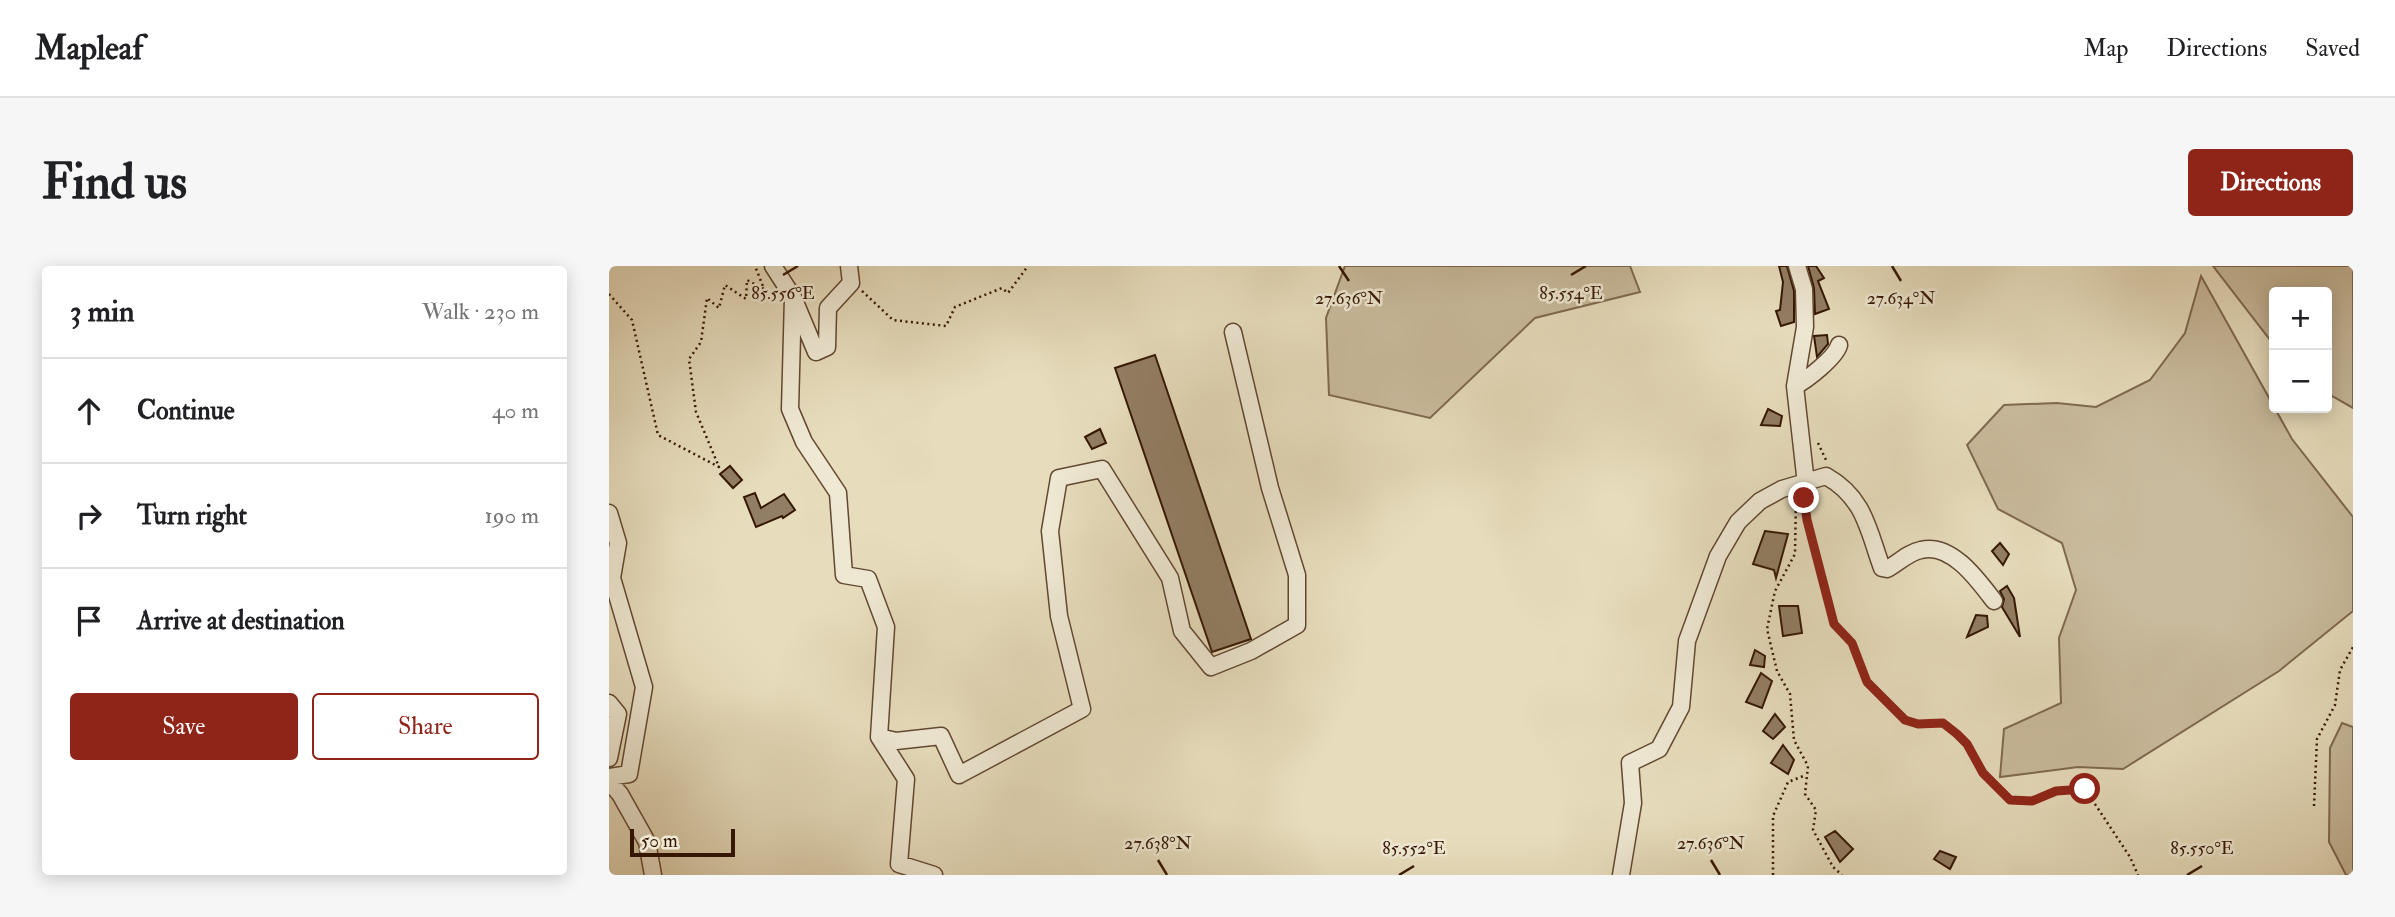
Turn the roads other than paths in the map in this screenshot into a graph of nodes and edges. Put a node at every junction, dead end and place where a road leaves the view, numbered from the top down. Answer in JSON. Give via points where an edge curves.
{"nodes":[{"id":1,"x":773,"y":266,"type":"edge"},
{"id":2,"x":1797,"y":266,"type":"edge"},
{"id":3,"x":850,"y":274,"type":"edge"},
{"id":4,"x":793,"y":297,"type":"junction"},
{"id":5,"x":1233,"y":332,"type":"dead end"},
{"id":6,"x":1839,"y":345,"type":"dead end"},
{"id":7,"x":1795,"y":386,"type":"junction"},
{"id":8,"x":1801,"y":485,"type":"junction"},
{"id":9,"x":609,"y":513,"type":"edge"},
{"id":10,"x":1994,"y":601,"type":"dead end"},
{"id":11,"x":609,"y":703,"type":"edge"},
{"id":12,"x":879,"y":737,"type":"junction"},
{"id":13,"x":609,"y":758,"type":"edge"},
{"id":14,"x":609,"y":777,"type":"edge"},
{"id":15,"x":609,"y":782,"type":"edge"},
{"id":16,"x":653,"y":875,"type":"edge"},
{"id":17,"x":934,"y":875,"type":"edge"},
{"id":18,"x":1621,"y":875,"type":"edge"}],
"edges":[{"from":1,"to":4,"type":"street"},
{"from":2,"to":7,"type":"street","via":[[1804,289],[1805,327]]},
{"from":3,"to":4,"type":"street","via":[[828,308],[827,347],[816,352]]},
{"from":4,"to":12,"type":"street","via":[[790,409],[804,442],[838,493],[844,575],[868,579],[886,627]]},
{"from":5,"to":12,"type":"street","via":[[1270,488],[1297,575],[1297,625],[1251,652],[1211,667],[1182,631],[1170,578],[1102,469],[1059,478],[1049,531],[1059,616],[1081,709],[959,775],[941,736],[895,741]]},
{"from":6,"to":7,"type":"street","via":[[1832,359]]},
{"from":7,"to":8,"type":"street"},
{"from":8,"to":10,"type":"street","via":[[1826,476],[1843,485],[1865,518],[1882,568],[1917,550],[1937,549],[1973,572]]},
{"from":8,"to":18,"type":"street","via":[[1760,501],[1738,522],[1718,556],[1687,641],[1681,707],[1659,748],[1630,763],[1633,803]]},
{"from":9,"to":14,"type":"street","via":[[618,543],[612,578],[644,687],[629,774]]},
{"from":11,"to":13,"type":"street","via":[[618,714]]},
{"from":12,"to":17,"type":"street","via":[[905,779],[899,863]]},
{"from":15,"to":16,"type":"street","via":[[647,842]]}]}
